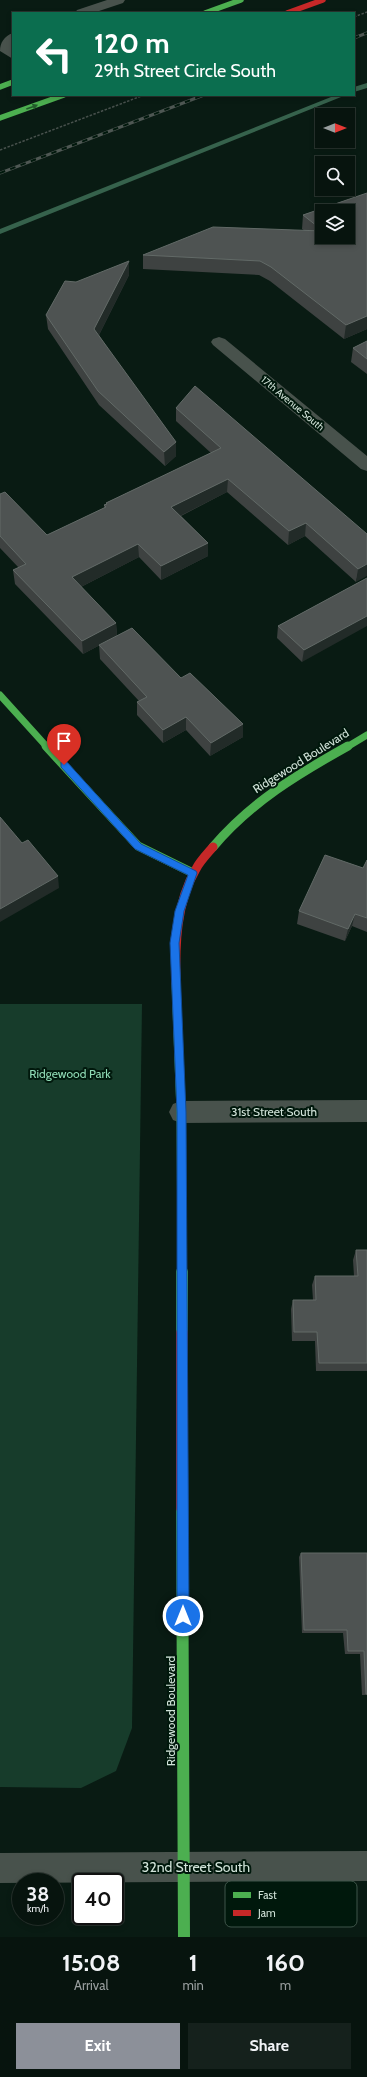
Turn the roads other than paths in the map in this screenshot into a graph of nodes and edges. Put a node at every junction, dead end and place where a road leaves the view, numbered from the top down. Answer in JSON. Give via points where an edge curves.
{"nodes":[{"id":1,"x":119,"y":0,"type":"edge"},
{"id":2,"x":241,"y":0,"type":"edge"},
{"id":3,"x":323,"y":0,"type":"edge"},
{"id":4,"x":84,"y":12,"type":"edge"},
{"id":5,"x":208,"y":12,"type":"edge"},
{"id":6,"x":290,"y":12,"type":"edge"},
{"id":7,"x":12,"y":38,"type":"edge"},
{"id":8,"x":12,"y":54,"type":"edge"},
{"id":9,"x":12,"y":82,"type":"edge"},
{"id":10,"x":0,"y":86,"type":"edge"},
{"id":11,"x":61,"y":96,"type":"edge"},
{"id":12,"x":0,"y":118,"type":"edge"},
{"id":13,"x":219,"y":342,"type":"dead end"},
{"id":14,"x":367,"y":465,"type":"edge"},
{"id":15,"x":0,"y":695,"type":"edge"},
{"id":16,"x":367,"y":735,"type":"edge"},
{"id":17,"x":193,"y":873,"type":"junction"},
{"id":18,"x":367,"y":1111,"type":"edge"},
{"id":19,"x":182,"y":1112,"type":"junction"},
{"id":20,"x":367,"y":1866,"type":"edge"},
{"id":21,"x":184,"y":1867,"type":"junction"},
{"id":22,"x":0,"y":1868,"type":"edge"},
{"id":23,"x":184,"y":1937,"type":"edge"}],
"edges":[{"from":1,"to":4,"type":"lane"},
{"from":2,"to":5,"type":"street"},
{"from":3,"to":6,"type":"street"},
{"from":7,"to":8,"type":"lane","via":[[6,44],[6,51]]},
{"from":9,"to":10,"type":"street"},
{"from":12,"to":11,"type":"street","one_way":true},
{"from":13,"to":14,"type":"street","name":"17th Avenue South"},
{"from":15,"to":17,"type":"street","via":[[138,846]]},
{"from":16,"to":17,"type":"street","name":"Ridgewood Boulevard","via":[[269,792],[228,827]]},
{"from":17,"to":19,"type":"street","name":"Ridgewood Boulevard","via":[[180,911],[174,943]]},
{"from":18,"to":19,"type":"street","name":"31st Street South"},
{"from":19,"to":21,"type":"street","name":"Ridgewood Boulevard"},
{"from":20,"to":21,"type":"street","name":"32nd Street South"},
{"from":21,"to":22,"type":"street","name":"32nd Street South"},
{"from":21,"to":23,"type":"street","name":"Ridgewood Boulevard"}]}
